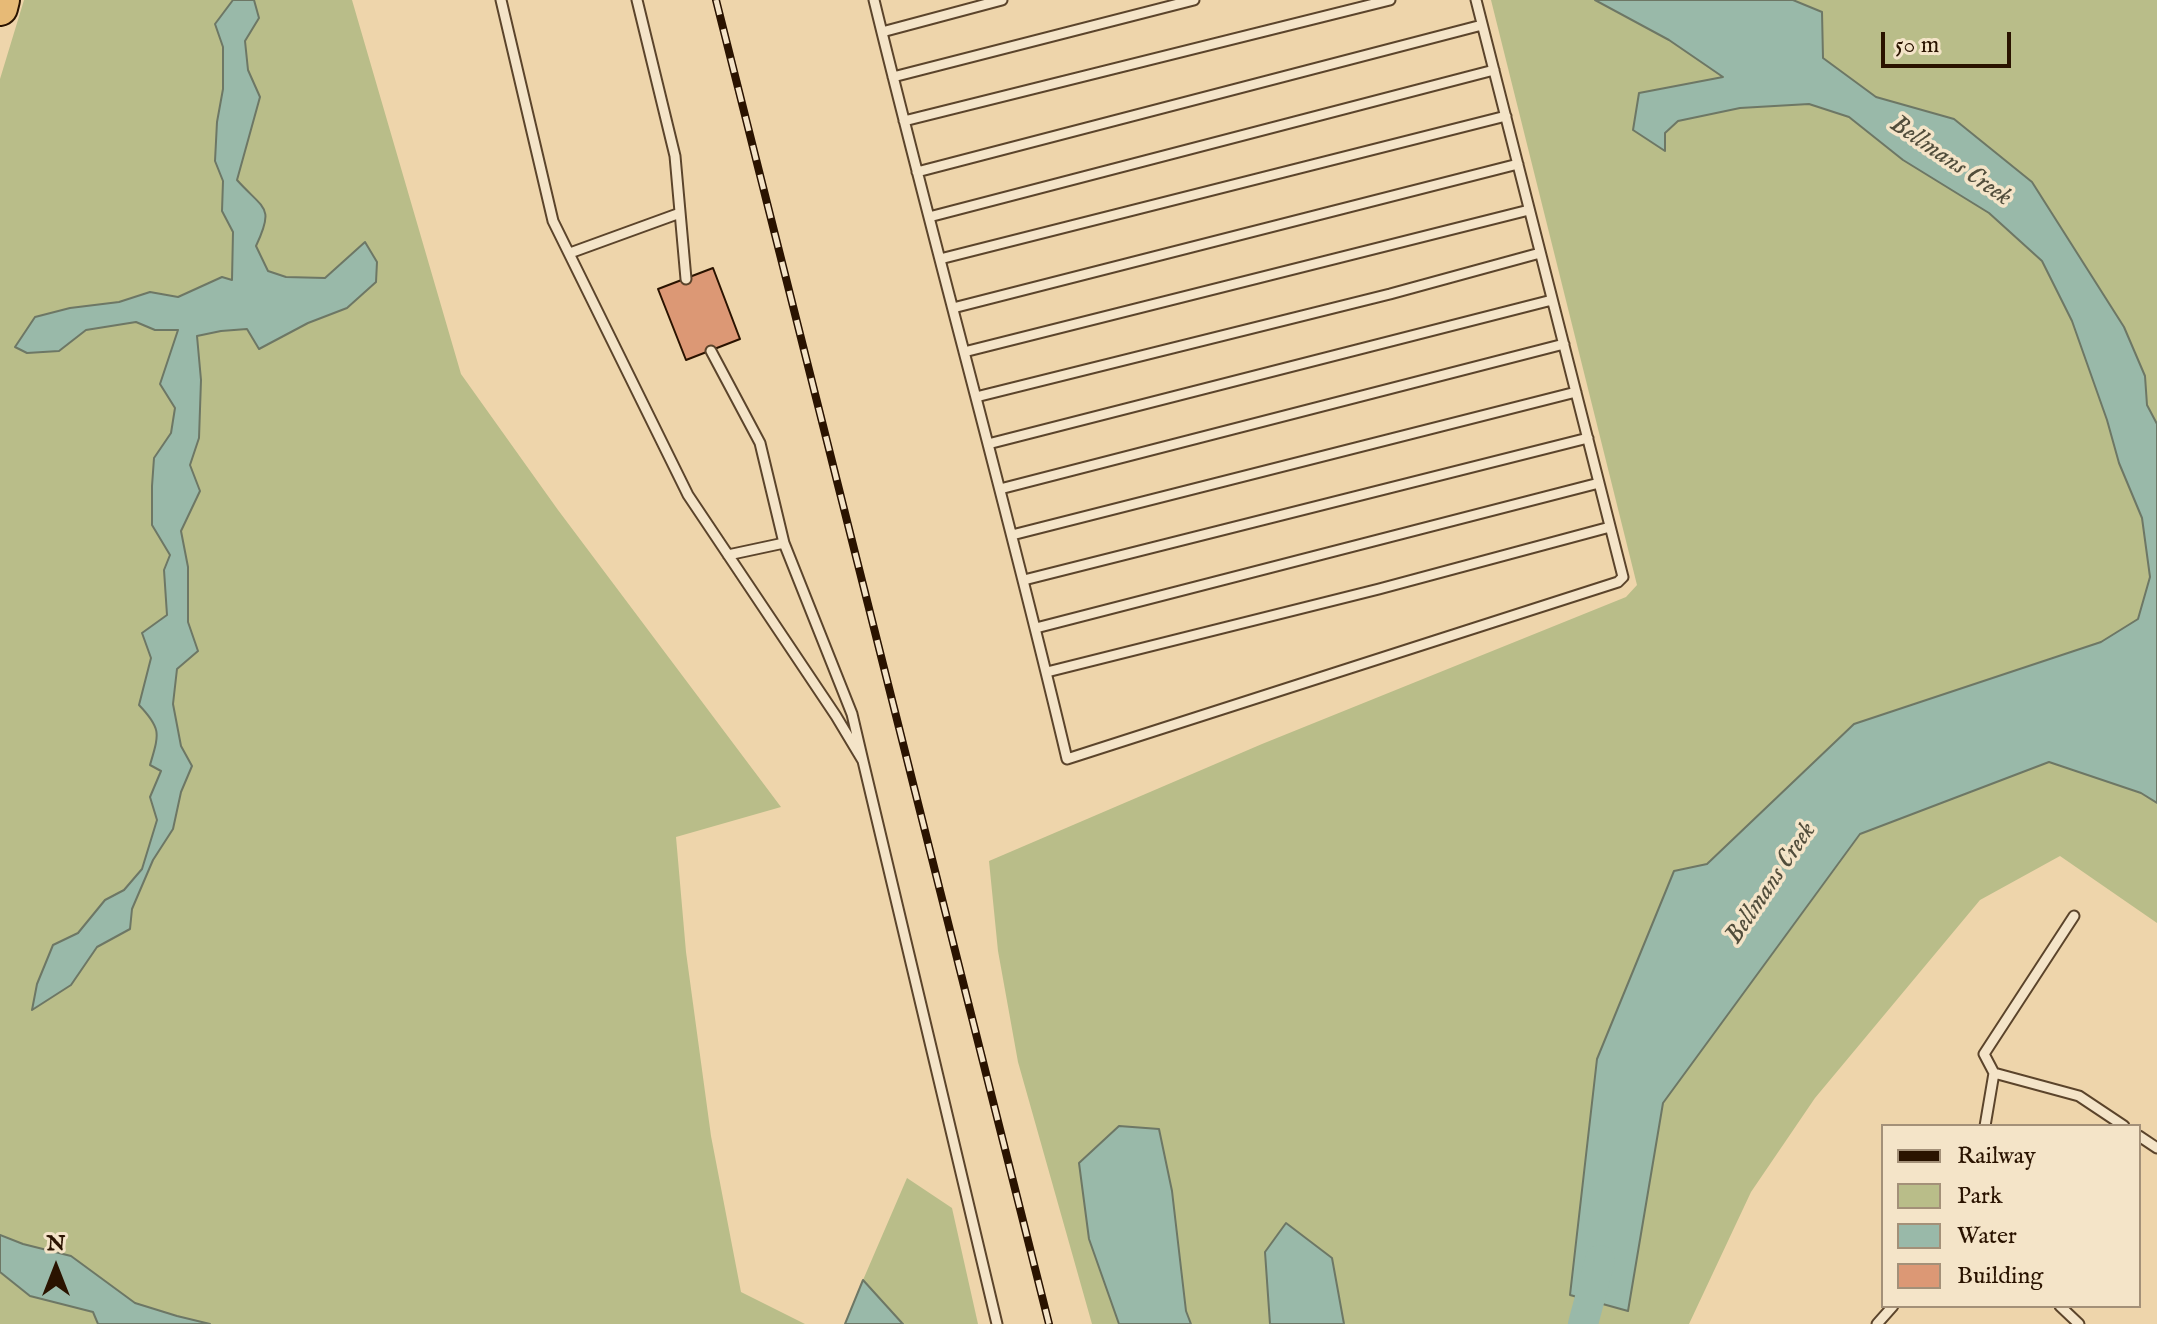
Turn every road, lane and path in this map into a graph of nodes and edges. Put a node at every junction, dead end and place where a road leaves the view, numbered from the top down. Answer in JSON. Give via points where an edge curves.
{"nodes":[{"id":1,"x":2,"y":0,"type":"edge"},
{"id":2,"x":501,"y":0,"type":"edge"},
{"id":3,"x":637,"y":0,"type":"edge"},
{"id":4,"x":874,"y":0,"type":"edge"},
{"id":5,"x":1002,"y":0,"type":"edge"},
{"id":6,"x":1194,"y":0,"type":"edge"},
{"id":7,"x":1390,"y":0,"type":"edge"},
{"id":8,"x":1476,"y":0,"type":"edge"},
{"id":9,"x":0,"y":8,"type":"edge"},
{"id":10,"x":1482,"y":25,"type":"junction"},
{"id":11,"x":882,"y":32,"type":"junction"},
{"id":12,"x":1494,"y":70,"type":"junction"},
{"id":13,"x":893,"y":77,"type":"junction"},
{"id":14,"x":1506,"y":116,"type":"junction"},
{"id":15,"x":904,"y":121,"type":"junction"},
{"id":16,"x":1518,"y":164,"type":"junction"},
{"id":17,"x":917,"y":172,"type":"junction"},
{"id":18,"x":1529,"y":210,"type":"junction"},
{"id":19,"x":680,"y":213,"type":"junction"},
{"id":20,"x":929,"y":217,"type":"junction"},
{"id":21,"x":570,"y":253,"type":"junction"},
{"id":22,"x":1540,"y":253,"type":"junction"},
{"id":23,"x":940,"y":259,"type":"junction"},
{"id":24,"x":686,"y":279,"type":"dead end"},
{"id":25,"x":1552,"y":300,"type":"junction"},
{"id":26,"x":953,"y":308,"type":"junction"},
{"id":27,"x":1564,"y":344,"type":"junction"},
{"id":28,"x":711,"y":351,"type":"dead end"},
{"id":29,"x":964,"y":352,"type":"junction"},
{"id":30,"x":1576,"y":392,"type":"junction"},
{"id":31,"x":976,"y":397,"type":"junction"},
{"id":32,"x":1588,"y":438,"type":"junction"},
{"id":33,"x":988,"y":444,"type":"junction"},
{"id":34,"x":1599,"y":483,"type":"junction"},
{"id":35,"x":1000,"y":489,"type":"junction"},
{"id":36,"x":1610,"y":527,"type":"junction"},
{"id":37,"x":1012,"y":535,"type":"junction"},
{"id":38,"x":784,"y":543,"type":"junction"},
{"id":39,"x":728,"y":555,"type":"junction"},
{"id":40,"x":1024,"y":580,"type":"junction"},
{"id":41,"x":1036,"y":628,"type":"junction"},
{"id":42,"x":1047,"y":672,"type":"junction"},
{"id":43,"x":863,"y":761,"type":"junction"},
{"id":44,"x":2074,"y":916,"type":"dead end"},
{"id":45,"x":1994,"y":1073,"type":"junction"},
{"id":46,"x":1985,"y":1124,"type":"edge"},
{"id":47,"x":2121,"y":1124,"type":"edge"},
{"id":48,"x":1891,"y":1308,"type":"edge"},
{"id":49,"x":2062,"y":1308,"type":"edge"},
{"id":50,"x":997,"y":1324,"type":"edge"},
{"id":51,"x":1877,"y":1324,"type":"edge"},
{"id":52,"x":2079,"y":1324,"type":"edge"}],
"edges":[{"from":1,"to":9,"type":"highway"},
{"from":2,"to":21,"type":"lane","via":[[553,221]]},
{"from":3,"to":19,"type":"lane","via":[[675,156]]},
{"from":4,"to":11,"type":"lane"},
{"from":5,"to":11,"type":"lane"},
{"from":6,"to":13,"type":"lane"},
{"from":7,"to":15,"type":"lane"},
{"from":8,"to":10,"type":"lane"},
{"from":10,"to":12,"type":"lane"},
{"from":10,"to":17,"type":"lane"},
{"from":11,"to":13,"type":"lane"},
{"from":12,"to":14,"type":"lane"},
{"from":12,"to":20,"type":"lane"},
{"from":13,"to":15,"type":"lane"},
{"from":14,"to":16,"type":"lane"},
{"from":14,"to":23,"type":"lane"},
{"from":15,"to":17,"type":"lane"},
{"from":16,"to":18,"type":"lane"},
{"from":16,"to":26,"type":"lane"},
{"from":17,"to":20,"type":"lane"},
{"from":18,"to":22,"type":"lane"},
{"from":18,"to":29,"type":"lane"},
{"from":19,"to":21,"type":"lane"},
{"from":19,"to":24,"type":"lane"},
{"from":20,"to":23,"type":"lane"},
{"from":21,"to":39,"type":"lane","via":[[688,495]]},
{"from":22,"to":25,"type":"lane"},
{"from":22,"to":31,"type":"lane"},
{"from":23,"to":26,"type":"lane"},
{"from":25,"to":27,"type":"lane"},
{"from":25,"to":33,"type":"lane"},
{"from":26,"to":29,"type":"lane"},
{"from":27,"to":30,"type":"lane"},
{"from":27,"to":35,"type":"lane"},
{"from":28,"to":38,"type":"lane","via":[[760,443]]},
{"from":29,"to":31,"type":"lane"},
{"from":30,"to":32,"type":"lane"},
{"from":30,"to":37,"type":"lane"},
{"from":31,"to":33,"type":"lane"},
{"from":32,"to":34,"type":"lane"},
{"from":32,"to":40,"type":"lane"},
{"from":33,"to":35,"type":"lane"},
{"from":34,"to":36,"type":"lane"},
{"from":34,"to":41,"type":"lane"},
{"from":35,"to":37,"type":"lane"},
{"from":36,"to":42,"type":"lane"},
{"from":36,"to":42,"type":"lane","via":[[1623,577],[1618,582],[1067,759]]},
{"from":37,"to":40,"type":"lane"},
{"from":38,"to":39,"type":"lane"},
{"from":38,"to":43,"type":"lane","via":[[852,714]]},
{"from":39,"to":43,"type":"lane"},
{"from":40,"to":41,"type":"lane"},
{"from":41,"to":42,"type":"lane"},
{"from":43,"to":50,"type":"lane"},
{"from":44,"to":45,"type":"lane","via":[[1984,1054]]},
{"from":45,"to":46,"type":"lane"},
{"from":45,"to":47,"type":"lane","via":[[2079,1096]]},
{"from":48,"to":51,"type":"lane"},
{"from":49,"to":52,"type":"lane"}]}
